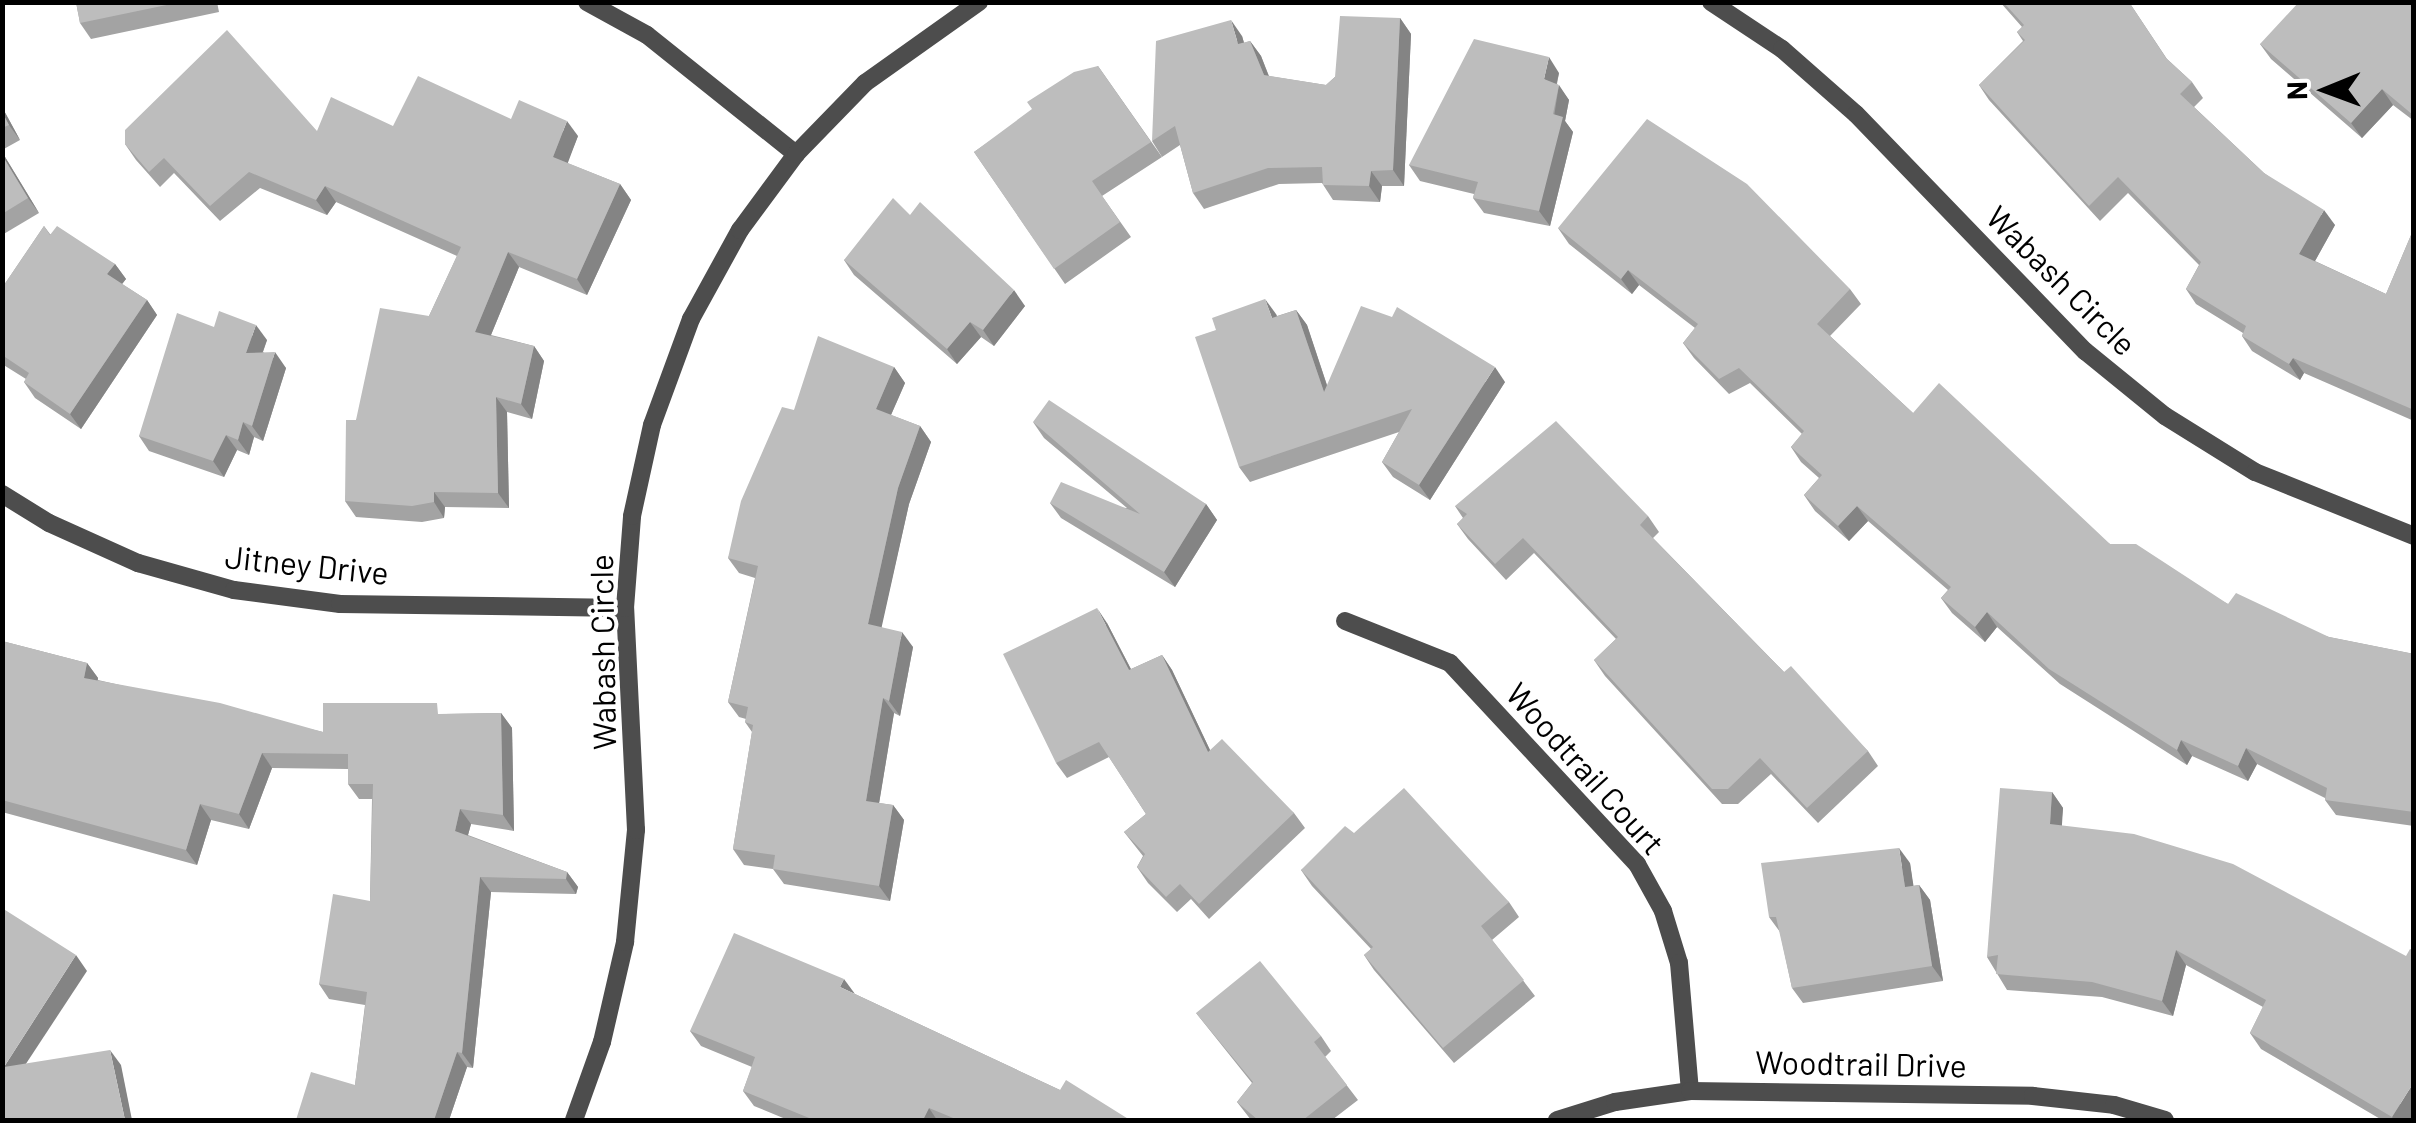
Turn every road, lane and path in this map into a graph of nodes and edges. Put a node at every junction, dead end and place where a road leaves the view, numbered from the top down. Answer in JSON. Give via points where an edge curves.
{"nodes":[{"id":1,"x":587,"y":2,"type":"edge"},
{"id":2,"x":979,"y":2,"type":"edge"},
{"id":3,"x":1712,"y":2,"type":"edge"},
{"id":4,"x":796,"y":154,"type":"junction"},
{"id":5,"x":2,"y":494,"type":"edge"},
{"id":6,"x":2414,"y":536,"type":"edge"},
{"id":7,"x":625,"y":608,"type":"junction"},
{"id":8,"x":1345,"y":620,"type":"dead end"},
{"id":9,"x":1690,"y":1091,"type":"junction"},
{"id":10,"x":574,"y":1120,"type":"edge"},
{"id":11,"x":1556,"y":1120,"type":"edge"},
{"id":12,"x":2166,"y":1120,"type":"edge"}],
"edges":[{"from":1,"to":4,"type":"street","via":[[646,35]]},
{"from":2,"to":4,"type":"street","name":"Wabash Circle","via":[[865,83]]},
{"from":3,"to":6,"type":"street","name":"Wabash Circle","via":[[1782,49],[1856,114],[2085,351],[2165,416],[2255,472]]},
{"from":4,"to":7,"type":"street","name":"Wabash Circle","via":[[740,230],[684,337],[632,516]]},
{"from":5,"to":7,"type":"street","name":"Jitney Drive","via":[[138,563],[234,590],[340,604]]},
{"from":7,"to":10,"type":"street","name":"Wabash Circle","via":[[636,830],[606,1026]]},
{"from":8,"to":9,"type":"street","name":"Woodtrail Court","via":[[1450,663],[1637,864],[1663,911],[1679,962]]},
{"from":9,"to":11,"type":"street","name":"Woodtrail Drive","via":[[1615,1102]]},
{"from":9,"to":12,"type":"street","name":"Woodtrail Drive","via":[[2033,1096],[2114,1105]]}]}
